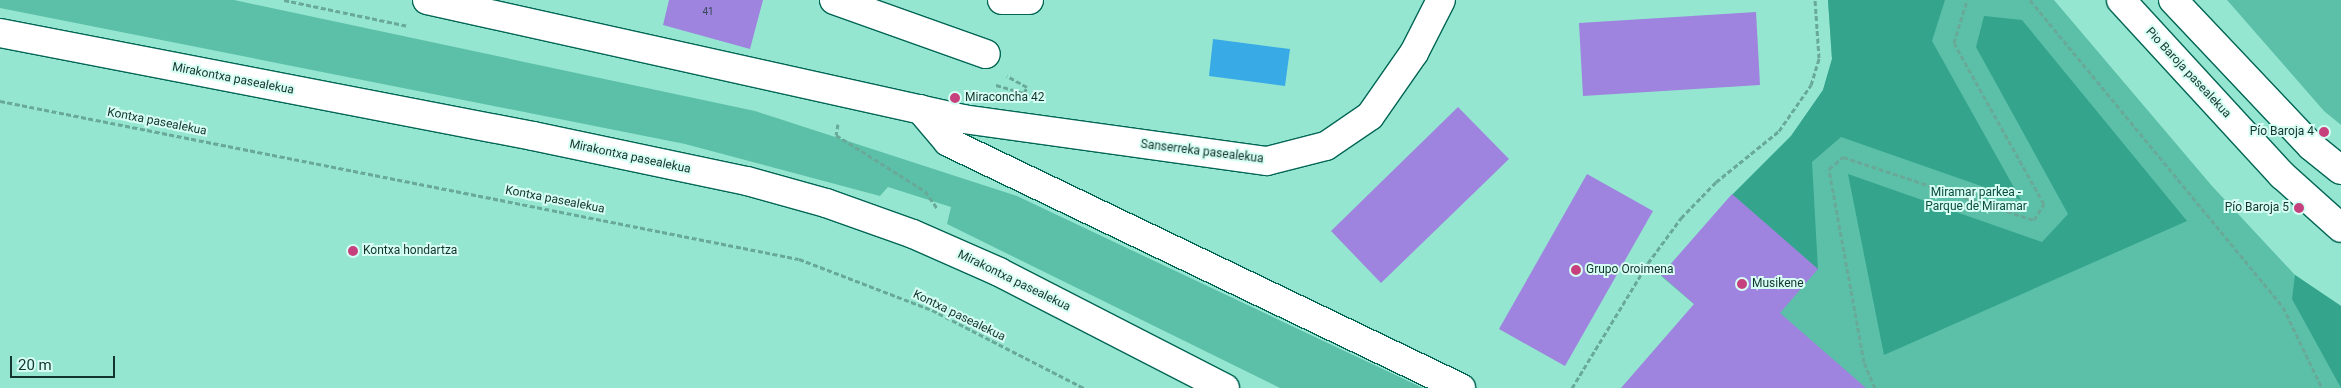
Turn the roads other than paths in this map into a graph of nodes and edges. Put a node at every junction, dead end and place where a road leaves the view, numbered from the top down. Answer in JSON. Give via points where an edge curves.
{"nodes":[{"id":1,"x":427,"y":0,"type":"edge"},
{"id":2,"x":834,"y":0,"type":"edge"},
{"id":3,"x":1002,"y":0,"type":"edge"},
{"id":4,"x":1029,"y":0,"type":"edge"},
{"id":5,"x":1441,"y":0,"type":"edge"},
{"id":6,"x":2120,"y":0,"type":"edge"},
{"id":7,"x":2173,"y":0,"type":"edge"},
{"id":8,"x":0,"y":34,"type":"edge"},
{"id":9,"x":986,"y":54,"type":"dead end"},
{"id":10,"x":920,"y":109,"type":"junction"},
{"id":11,"x":2341,"y":170,"type":"edge"},
{"id":12,"x":2341,"y":228,"type":"edge"},
{"id":13,"x":1225,"y":388,"type":"edge"},
{"id":14,"x":1461,"y":388,"type":"edge"}],
"edges":[{"from":1,"to":10,"type":"street"},
{"from":2,"to":9,"type":"street"},
{"from":3,"to":4,"type":"street"},
{"from":5,"to":10,"type":"street","name":"Sanserreka pasealekua","via":[[1414,53],[1370,116],[1326,146],[1267,162],[964,119]]},
{"from":6,"to":12,"type":"street","name":"Pio Baroja pasealekua","via":[[2282,175]]},
{"from":7,"to":11,"type":"street","via":[[2311,146]]},
{"from":8,"to":13,"type":"street","name":"Mirakontxa pasealekua","via":[[533,136],[746,181],[826,203],[913,234],[1000,272]]},
{"from":10,"to":14,"type":"street","via":[[948,142]]}]}
